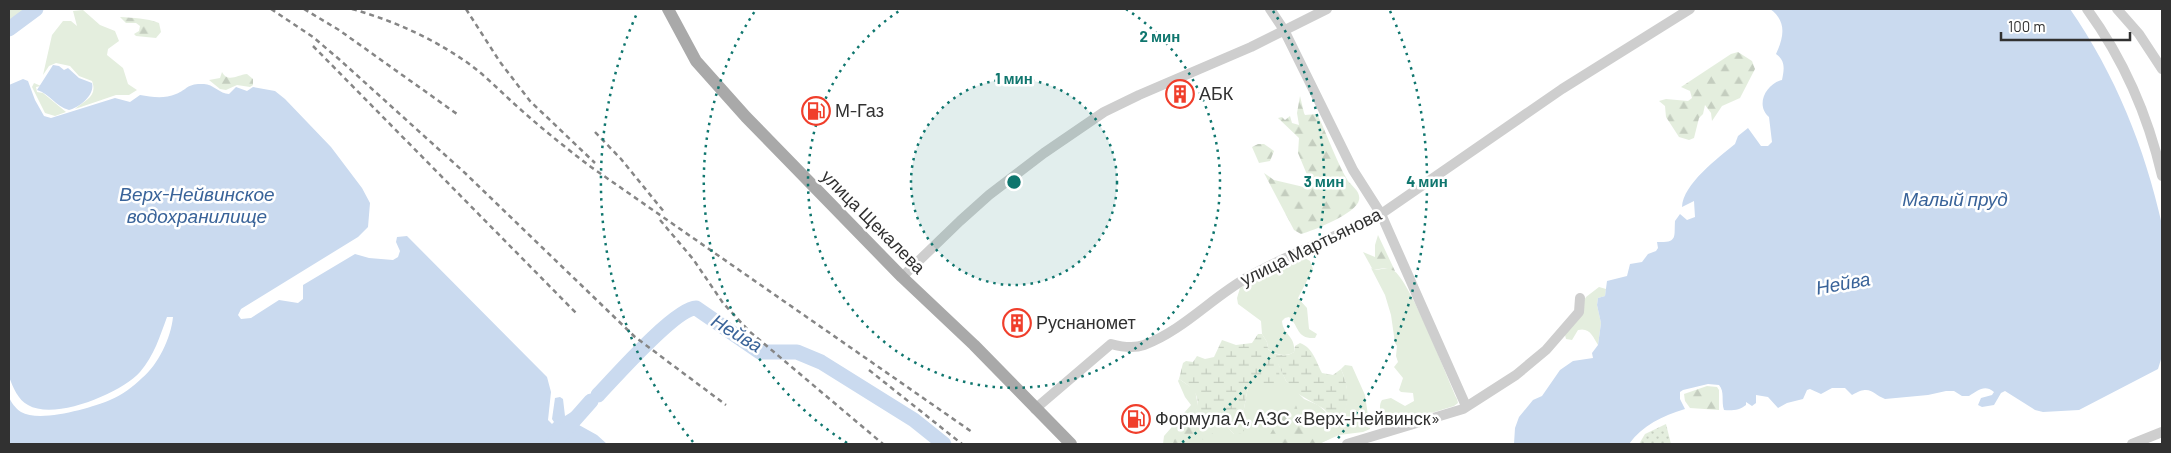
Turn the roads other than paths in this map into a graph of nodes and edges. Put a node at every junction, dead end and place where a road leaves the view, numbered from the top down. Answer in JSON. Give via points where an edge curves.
{"nodes":[{"id":1,"x":668,"y":9,"type":"edge"},
{"id":2,"x":1270,"y":9,"type":"edge"},
{"id":3,"x":1327,"y":9,"type":"edge"},
{"id":4,"x":1690,"y":9,"type":"edge"},
{"id":5,"x":2087,"y":9,"type":"edge"},
{"id":6,"x":2117,"y":9,"type":"edge"},
{"id":7,"x":1284,"y":30,"type":"junction"},
{"id":8,"x":2162,"y":69,"type":"edge"},
{"id":9,"x":2162,"y":176,"type":"edge"},
{"id":10,"x":1381,"y":214,"type":"junction"},
{"id":11,"x":902,"y":276,"type":"junction"},
{"id":12,"x":1580,"y":298,"type":"dead end"},
{"id":13,"x":1466,"y":406,"type":"junction"},
{"id":14,"x":1035,"y":409,"type":"junction"},
{"id":15,"x":2162,"y":432,"type":"edge"},
{"id":16,"x":1071,"y":444,"type":"edge"},
{"id":17,"x":1347,"y":444,"type":"edge"},
{"id":18,"x":2132,"y":444,"type":"edge"}],
"edges":[{"from":1,"to":11,"type":"main road","name":"улица Щекалева","via":[[696,61],[790,163]]},
{"from":2,"to":7,"type":"street"},
{"from":3,"to":7,"type":"street"},
{"from":4,"to":10,"type":"street","name":"улица Мартьянова","via":[[1562,89]]},
{"from":5,"to":9,"type":"street","via":[[2110,42],[2132,83],[2155,145]]},
{"from":6,"to":8,"type":"street","via":[[2139,34]]},
{"from":7,"to":10,"type":"street","via":[[1353,170]]},
{"from":7,"to":11,"type":"street","via":[[1104,112],[989,195]]},
{"from":10,"to":13,"type":"street"},
{"from":10,"to":14,"type":"street","name":"улица Мартьянова","via":[[1250,276],[1153,341],[1132,347],[1111,344]]},
{"from":11,"to":14,"type":"main road","name":"улица Щекалева"},
{"from":12,"to":13,"type":"street","via":[[1579,312],[1546,350]]},
{"from":13,"to":17,"type":"street"},
{"from":14,"to":16,"type":"main road","name":"улица Щекалева"},
{"from":15,"to":18,"type":"street"}]}
